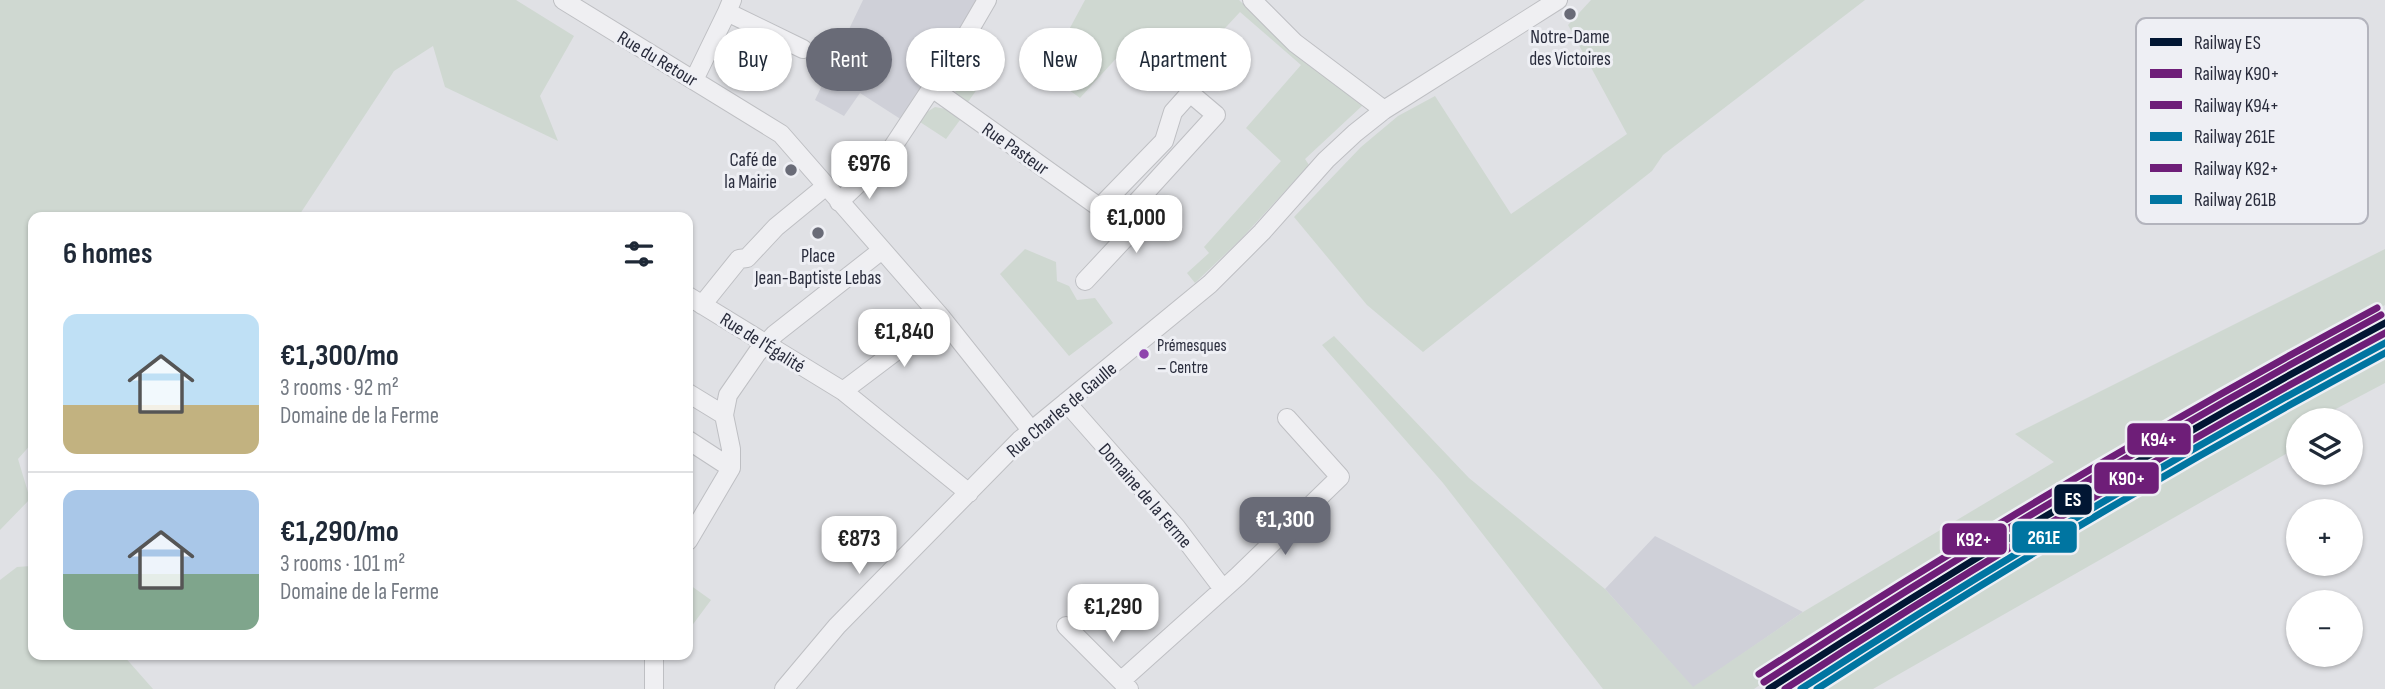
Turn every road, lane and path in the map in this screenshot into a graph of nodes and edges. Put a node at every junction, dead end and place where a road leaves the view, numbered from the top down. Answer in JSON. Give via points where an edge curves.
{"nodes":[{"id":1,"x":563,"y":0,"type":"edge"},
{"id":2,"x":987,"y":0,"type":"edge"},
{"id":3,"x":1252,"y":0,"type":"edge"},
{"id":4,"x":1558,"y":0,"type":"edge"},
{"id":5,"x":730,"y":6,"type":"edge"},
{"id":6,"x":970,"y":28,"type":"edge"},
{"id":7,"x":803,"y":49,"type":"dead end"},
{"id":8,"x":694,"y":80,"type":"junction"},
{"id":9,"x":930,"y":91,"type":"edge"},
{"id":10,"x":936,"y":91,"type":"edge"},
{"id":11,"x":1384,"y":110,"type":"junction"},
{"id":12,"x":826,"y":186,"type":"junction"},
{"id":13,"x":839,"y":201,"type":"junction"},
{"id":14,"x":1100,"y":207,"type":"junction"},
{"id":15,"x":1125,"y":215,"type":"junction"},
{"id":16,"x":882,"y":250,"type":"junction"},
{"id":17,"x":1086,"y":281,"type":"dead end"},
{"id":18,"x":695,"y":301,"type":"edge"},
{"id":19,"x":941,"y":317,"type":"junction"},
{"id":20,"x":765,"y":344,"type":"junction"},
{"id":21,"x":843,"y":391,"type":"junction"},
{"id":22,"x":693,"y":396,"type":"edge"},
{"id":23,"x":1066,"y":402,"type":"junction"},
{"id":24,"x":724,"y":415,"type":"junction"},
{"id":25,"x":1287,"y":418,"type":"dead end"},
{"id":26,"x":1031,"y":429,"type":"junction"},
{"id":27,"x":693,"y":443,"type":"edge"},
{"id":28,"x":731,"y":468,"type":"junction"},
{"id":29,"x":969,"y":493,"type":"junction"},
{"id":30,"x":693,"y":533,"type":"edge"},
{"id":31,"x":1223,"y":589,"type":"junction"},
{"id":32,"x":1066,"y":626,"type":"dead end"},
{"id":33,"x":654,"y":660,"type":"edge"},
{"id":34,"x":1125,"y":685,"type":"edge"},
{"id":35,"x":654,"y":689,"type":"edge"},
{"id":36,"x":784,"y":689,"type":"edge"}],
"edges":[{"from":1,"to":8,"type":"street","name":"Rue du Retour"},
{"from":2,"to":6,"type":"street"},
{"from":3,"to":11,"type":"street","via":[[1295,43]]},
{"from":4,"to":11,"type":"street","name":"Rue Charles de Gaulle"},
{"from":5,"to":7,"type":"street"},
{"from":5,"to":8,"type":"street"},
{"from":8,"to":12,"type":"street","name":"Rue du Retour","via":[[781,134]]},
{"from":9,"to":13,"type":"street","via":[[879,165]]},
{"from":10,"to":14,"type":"street","name":"Rue Pasteur"},
{"from":11,"to":23,"type":"street","name":"Rue Charles de Gaulle","via":[[1326,160],[1204,289]]},
{"from":12,"to":13,"type":"street","name":"Rue du Retour"},
{"from":12,"to":18,"type":"street"},
{"from":13,"to":16,"type":"street","name":"Rue du Retour"},
{"from":14,"to":15,"type":"street","name":"Rue Pasteur","via":[[1115,218]]},
{"from":14,"to":15,"type":"street","via":[[1164,141],[1173,111],[1190,93],[1216,115]]},
{"from":15,"to":17,"type":"street","via":[[1127,236]]},
{"from":16,"to":19,"type":"street","name":"Rue du Retour"},
{"from":16,"to":20,"type":"street"},
{"from":18,"to":20,"type":"street","name":"Rue de l'Égalité"},
{"from":19,"to":21,"type":"street"},
{"from":19,"to":26,"type":"street","name":"Rue du Retour"},
{"from":20,"to":21,"type":"street","name":"Rue de l'Égalité"},
{"from":20,"to":24,"type":"street","via":[[728,395]]},
{"from":21,"to":29,"type":"street","name":"Rue de l'Égalité"},
{"from":22,"to":24,"type":"street"},
{"from":23,"to":26,"type":"street","name":"Rue Charles de Gaulle"},
{"from":23,"to":31,"type":"street","name":"Domaine de la Ferme","via":[[1176,527]]},
{"from":24,"to":28,"type":"street"},
{"from":25,"to":31,"type":"street","via":[[1340,477]]},
{"from":26,"to":29,"type":"street","name":"Rue Charles de Gaulle"},
{"from":27,"to":28,"type":"street"},
{"from":28,"to":30,"type":"street"},
{"from":29,"to":36,"type":"street","name":"Rue Charles de Gaulle","via":[[837,626]]},
{"from":31,"to":34,"type":"street"},
{"from":32,"to":34,"type":"street"},
{"from":33,"to":35,"type":"street"}]}
